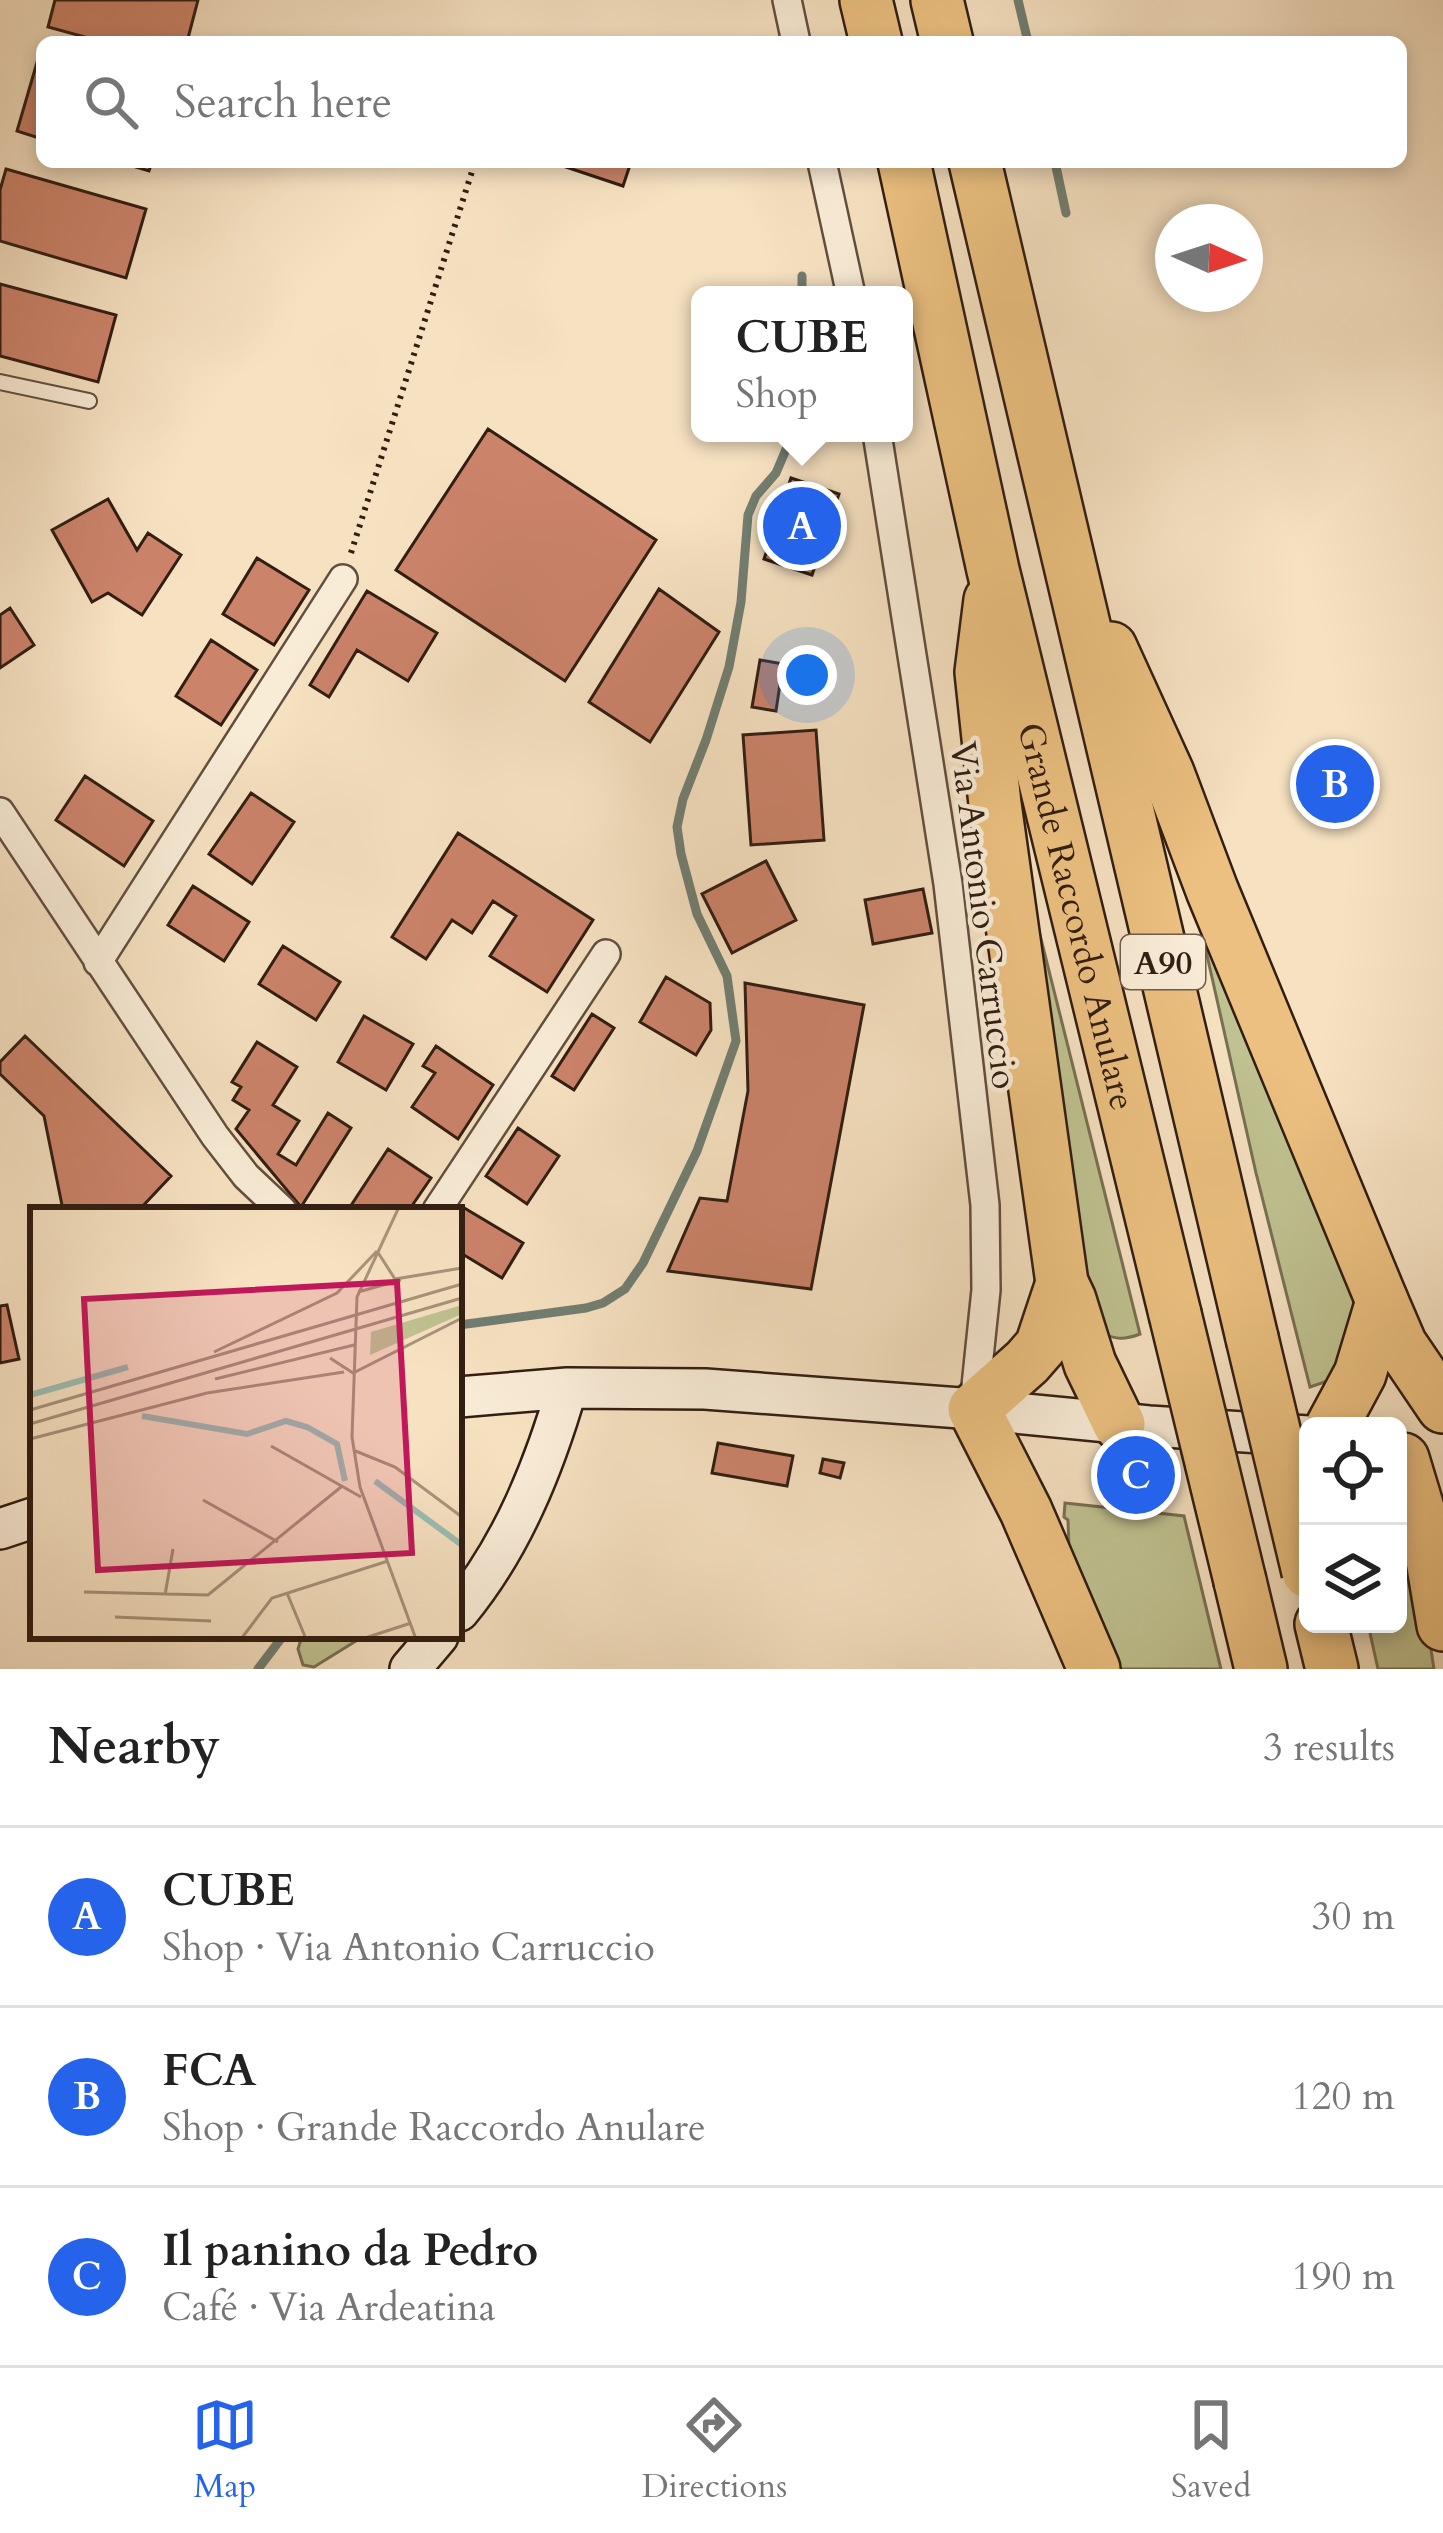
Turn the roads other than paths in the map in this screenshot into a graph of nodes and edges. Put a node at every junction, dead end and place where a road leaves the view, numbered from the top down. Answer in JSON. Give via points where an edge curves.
{"nodes":[{"id":1,"x":788,"y":0,"type":"edge"},
{"id":2,"x":866,"y":0,"type":"edge"},
{"id":3,"x":938,"y":0,"type":"edge"},
{"id":4,"x":795,"y":36,"type":"edge"},
{"id":5,"x":875,"y":36,"type":"edge"},
{"id":6,"x":946,"y":36,"type":"edge"},
{"id":7,"x":823,"y":168,"type":"edge"},
{"id":8,"x":905,"y":168,"type":"edge"},
{"id":9,"x":976,"y":168,"type":"edge"},
{"id":10,"x":848,"y":286,"type":"edge"},
{"id":11,"x":0,"y":382,"type":"edge"},
{"id":12,"x":89,"y":401,"type":"dead end"},
{"id":13,"x":878,"y":442,"type":"edge"},
{"id":14,"x":993,"y":570,"type":"junction"},
{"id":15,"x":343,"y":579,"type":"road end"},
{"id":16,"x":1074,"y":586,"type":"junction"},
{"id":17,"x":0,"y":812,"type":"edge"},
{"id":18,"x":606,"y":954,"type":"dead end"},
{"id":19,"x":98,"y":962,"type":"junction"},
{"id":20,"x":279,"y":1207,"type":"edge"},
{"id":21,"x":439,"y":1207,"type":"edge"},
{"id":22,"x":1062,"y":1282,"type":"junction"},
{"id":23,"x":1382,"y":1301,"type":"junction"},
{"id":24,"x":567,"y":1388,"type":"junction"},
{"id":25,"x":462,"y":1397,"type":"edge"},
{"id":26,"x":1443,"y":1407,"type":"edge"},
{"id":27,"x":974,"y":1409,"type":"junction"},
{"id":28,"x":1337,"y":1417,"type":"edge"},
{"id":29,"x":1119,"y":1424,"type":"junction"},
{"id":30,"x":1299,"y":1435,"type":"edge"},
{"id":31,"x":1415,"y":1464,"type":"edge"},
{"id":32,"x":30,"y":1519,"type":"edge"},
{"id":33,"x":0,"y":1529,"type":"edge"},
{"id":34,"x":1299,"y":1534,"type":"edge"},
{"id":35,"x":462,"y":1607,"type":"edge"},
{"id":36,"x":1443,"y":1625,"type":"edge"},
{"id":37,"x":1323,"y":1633,"type":"edge"},
{"id":38,"x":435,"y":1639,"type":"edge"},
{"id":39,"x":410,"y":1669,"type":"edge"},
{"id":40,"x":1094,"y":1669,"type":"edge"},
{"id":41,"x":1261,"y":1669,"type":"edge"},
{"id":42,"x":1332,"y":1669,"type":"edge"}],
"edges":[{"from":1,"to":4,"type":"street"},
{"from":2,"to":5,"type":"highway"},
{"from":3,"to":6,"type":"highway"},
{"from":7,"to":10,"type":"street"},
{"from":8,"to":14,"type":"highway","name":"Grande Raccordo Anulare","number":"A90"},
{"from":9,"to":16,"type":"highway","name":"Grande Raccordo Anulare","number":"A90"},
{"from":11,"to":12,"type":"lane"},
{"from":13,"to":27,"type":"street","name":"Via Antonio Carruccio","via":[[948,884],[986,1205]]},
{"from":14,"to":22,"type":"highway","via":[[981,672]]},
{"from":14,"to":41,"type":"highway","name":"Grande Raccordo Anulare","number":"A90","bridge":true},
{"from":15,"to":19,"type":"street"},
{"from":16,"to":23,"type":"highway","via":[[1114,652],[1168,773]]},
{"from":16,"to":34,"type":"highway","name":"Grande Raccordo Anulare","number":"A90","bridge":true},
{"from":17,"to":19,"type":"street"},
{"from":18,"to":21,"type":"street"},
{"from":19,"to":20,"type":"street","via":[[225,1150]]},
{"from":22,"to":27,"type":"highway","via":[[1041,1346]]},
{"from":22,"to":29,"type":"highway"},
{"from":23,"to":26,"type":"highway"},
{"from":23,"to":28,"type":"highway"},
{"from":24,"to":25,"type":"main road"},
{"from":24,"to":27,"type":"main road","via":[[705,1389]]},
{"from":24,"to":35,"type":"main road","via":[[517,1520]]},
{"from":27,"to":29,"type":"main road"},
{"from":27,"to":40,"type":"highway"},
{"from":29,"to":30,"type":"main road"},
{"from":31,"to":36,"type":"highway"},
{"from":32,"to":33,"type":"main road"},
{"from":37,"to":42,"type":"highway"},
{"from":38,"to":39,"type":"main road"}]}
